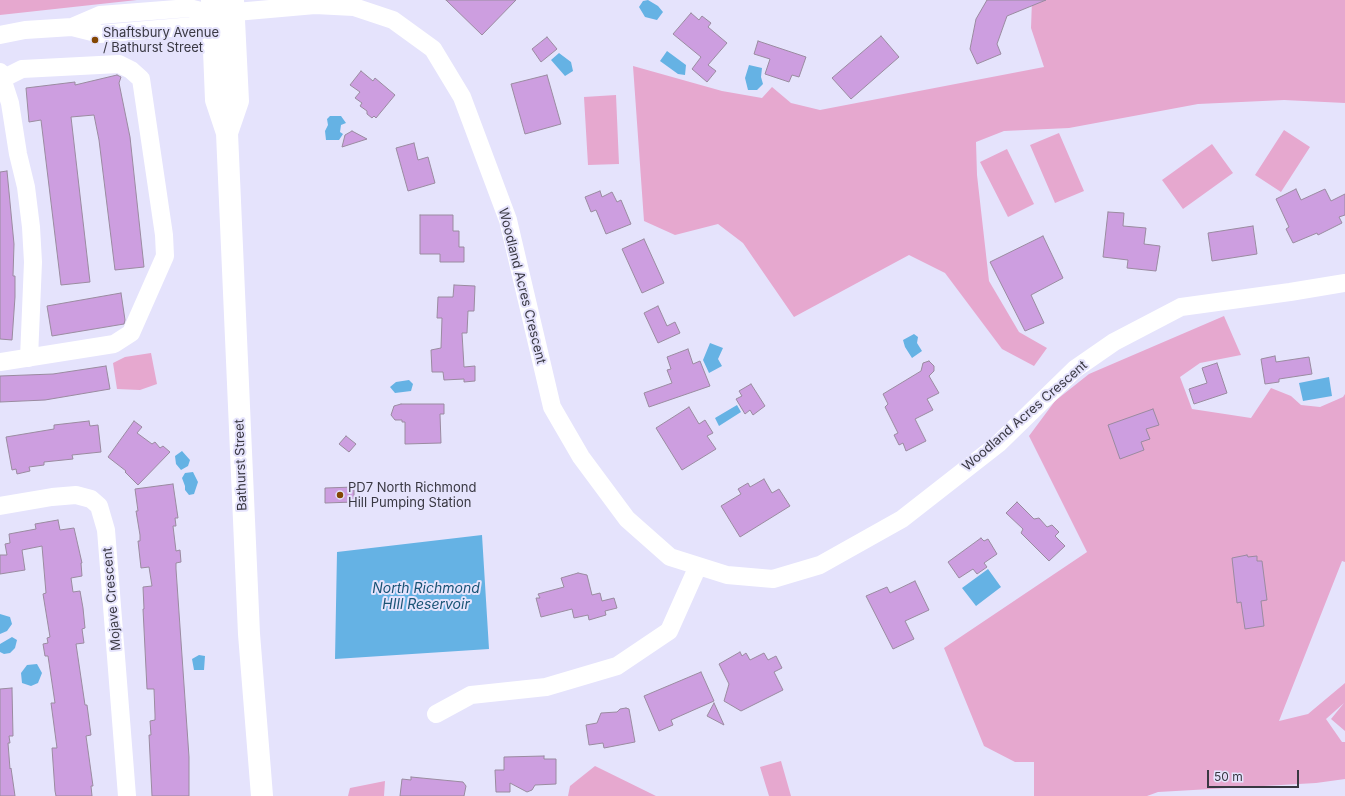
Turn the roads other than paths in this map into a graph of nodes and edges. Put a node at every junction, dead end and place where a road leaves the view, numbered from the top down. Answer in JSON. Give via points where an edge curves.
{"nodes":[{"id":1,"x":223,"y":7,"type":"edge"},
{"id":2,"x":0,"y":35,"type":"edge"},
{"id":3,"x":1,"y":75,"type":"edge"},
{"id":4,"x":1345,"y":282,"type":"edge"},
{"id":5,"x":29,"y":358,"type":"junction"},
{"id":6,"x":0,"y":362,"type":"edge"},
{"id":7,"x":0,"y":506,"type":"edge"},
{"id":8,"x":698,"y":566,"type":"junction"},
{"id":9,"x":436,"y":714,"type":"dead end"},
{"id":10,"x":127,"y":796,"type":"edge"},
{"id":11,"x":262,"y":796,"type":"edge"}],
"edges":[{"from":1,"to":2,"type":"street","via":[[193,26],[100,34],[72,27],[25,30]]},
{"from":1,"to":8,"type":"street","name":"Woodland Acres Crescent","via":[[354,7],[393,20],[433,49],[462,97],[508,220],[552,407],[581,457],[627,519],[670,557]]},
{"from":1,"to":11,"type":"main road","name":"Bathurst Street","via":[[216,100],[227,133],[249,634]]},
{"from":3,"to":5,"type":"street","via":[[10,103],[31,227],[33,262]]},
{"from":3,"to":5,"type":"street","via":[[22,69],[119,64],[141,79],[164,235],[165,256],[131,333],[114,344]]},
{"from":4,"to":8,"type":"street","name":"Woodland Acres Crescent","via":[[1181,307],[1114,342],[1075,369],[998,444],[902,519],[820,565],[773,579],[727,575]]},
{"from":5,"to":6,"type":"street"},
{"from":7,"to":10,"type":"street","name":"Mojave Crescent","via":[[76,495],[91,499],[99,506],[106,530]]},
{"from":8,"to":9,"type":"street","via":[[669,631],[617,666],[546,687],[471,696]]}]}
